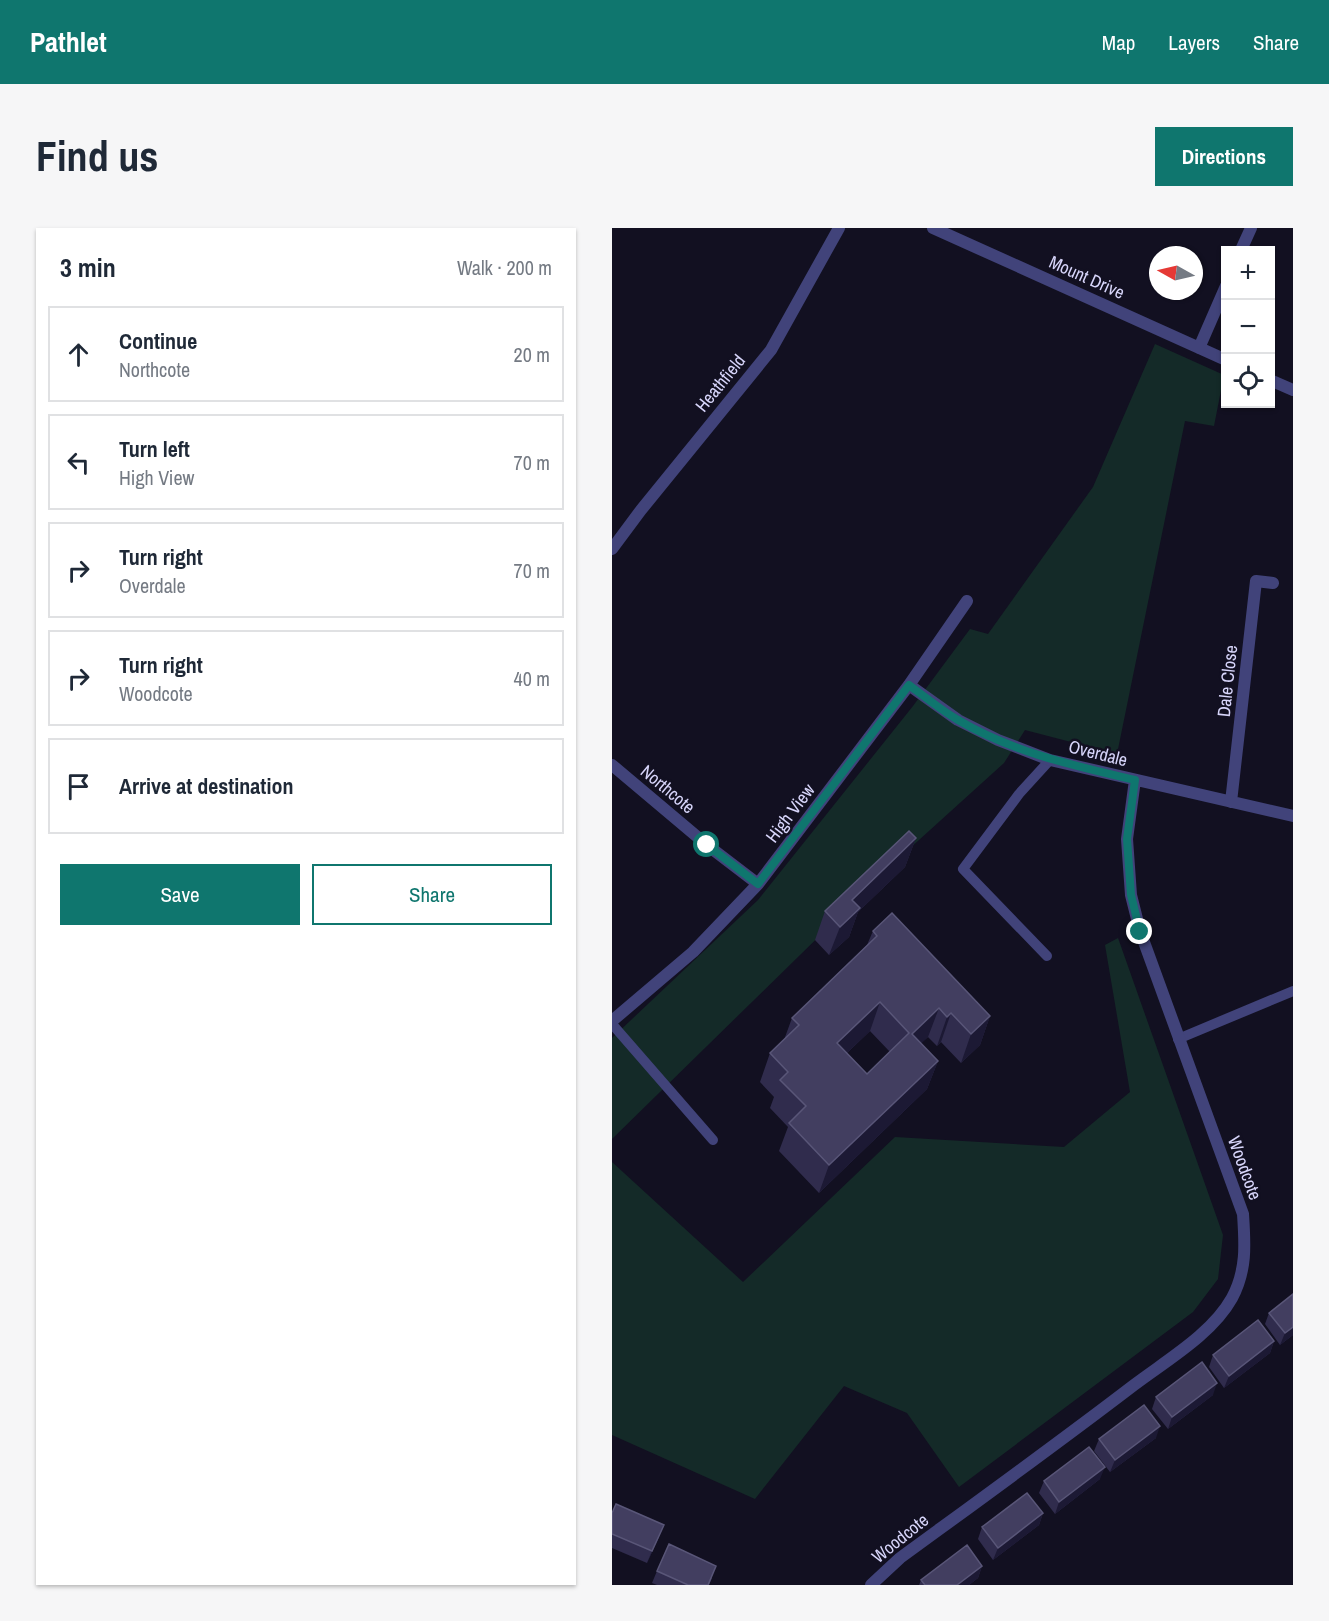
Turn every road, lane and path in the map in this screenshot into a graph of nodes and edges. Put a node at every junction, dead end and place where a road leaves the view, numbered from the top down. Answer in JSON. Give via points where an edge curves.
{"nodes":[{"id":1,"x":839,"y":228,"type":"edge"},
{"id":2,"x":933,"y":228,"type":"edge"},
{"id":3,"x":1251,"y":228,"type":"edge"},
{"id":4,"x":1243,"y":246,"type":"edge"},
{"id":5,"x":1221,"y":297,"type":"edge"},
{"id":6,"x":1199,"y":348,"type":"junction"},
{"id":7,"x":1221,"y":358,"type":"edge"},
{"id":8,"x":1275,"y":382,"type":"edge"},
{"id":9,"x":1293,"y":390,"type":"edge"},
{"id":10,"x":612,"y":549,"type":"edge"},
{"id":11,"x":1273,"y":583,"type":"dead end"},
{"id":12,"x":967,"y":601,"type":"dead end"},
{"id":13,"x":909,"y":685,"type":"junction"},
{"id":14,"x":1050,"y":760,"type":"junction"},
{"id":15,"x":612,"y":765,"type":"edge"},
{"id":16,"x":1135,"y":780,"type":"junction"},
{"id":17,"x":1231,"y":802,"type":"junction"},
{"id":18,"x":1293,"y":816,"type":"edge"},
{"id":19,"x":758,"y":884,"type":"junction"},
{"id":20,"x":1047,"y":956,"type":"dead end"},
{"id":21,"x":1293,"y":991,"type":"edge"},
{"id":22,"x":612,"y":1023,"type":"edge"},
{"id":23,"x":1178,"y":1038,"type":"junction"},
{"id":24,"x":713,"y":1140,"type":"dead end"},
{"id":25,"x":871,"y":1585,"type":"edge"}],
"edges":[{"from":1,"to":10,"type":"street","name":"Heathfield","via":[[771,350]]},
{"from":2,"to":6,"type":"street","name":"Mount Drive"},
{"from":3,"to":4,"type":"street"},
{"from":5,"to":6,"type":"street"},
{"from":6,"to":7,"type":"street","name":"Mount Drive"},
{"from":8,"to":9,"type":"street"},
{"from":11,"to":17,"type":"street","name":"Dale Close","via":[[1256,580]]},
{"from":12,"to":13,"type":"street","name":"High View"},
{"from":13,"to":14,"type":"street","name":"Overdale","via":[[958,720]]},
{"from":13,"to":19,"type":"street","name":"High View"},
{"from":14,"to":16,"type":"street","name":"Overdale"},
{"from":14,"to":20,"type":"lane","via":[[963,868]]},
{"from":15,"to":19,"type":"street","name":"Northcote"},
{"from":16,"to":17,"type":"street","name":"Overdale"},
{"from":16,"to":23,"type":"street","name":"Woodcote","via":[[1127,839],[1131,895],[1140,932]]},
{"from":17,"to":18,"type":"street","name":"Overdale"},
{"from":19,"to":22,"type":"street","name":"High View","via":[[693,952]]},
{"from":21,"to":23,"type":"lane"},
{"from":22,"to":24,"type":"lane"},
{"from":23,"to":25,"type":"street","name":"Woodcote","via":[[1243,1214],[1246,1253],[1232,1299],[1212,1326],[900,1558]]}]}
